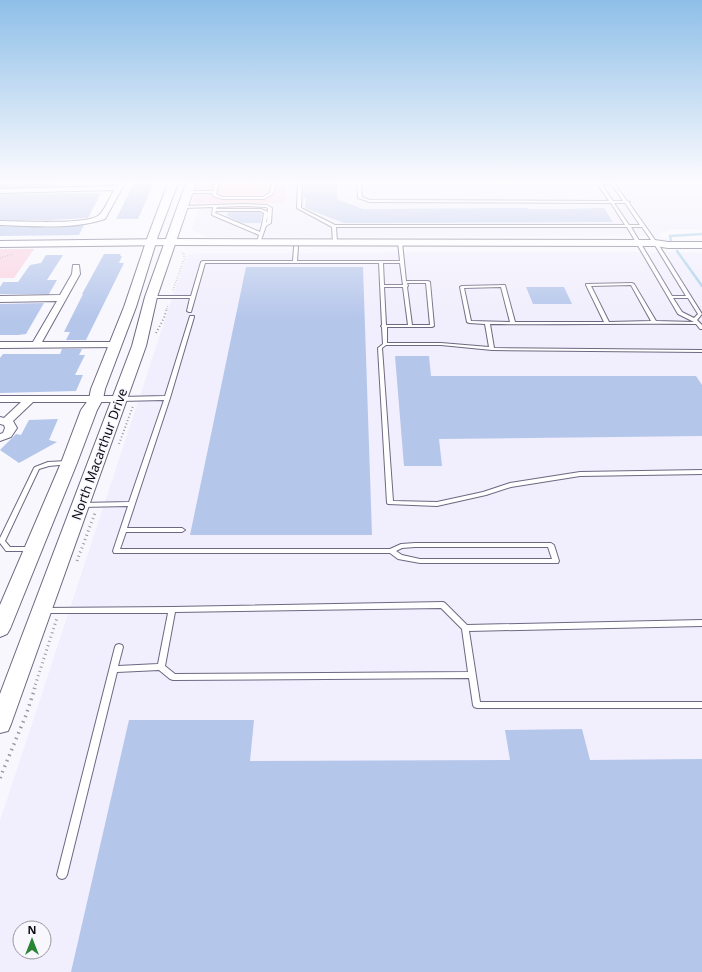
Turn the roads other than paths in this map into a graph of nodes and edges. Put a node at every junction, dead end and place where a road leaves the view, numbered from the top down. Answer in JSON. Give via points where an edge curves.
{"nodes":[{"id":1,"x":156,"y":228,"type":"edge"},
{"id":2,"x":176,"y":228,"type":"edge"},
{"id":3,"x":241,"y":228,"type":"edge"},
{"id":4,"x":263,"y":228,"type":"edge"},
{"id":5,"x":334,"y":228,"type":"edge"},
{"id":6,"x":629,"y":228,"type":"edge"},
{"id":7,"x":645,"y":228,"type":"edge"},
{"id":8,"x":260,"y":238,"type":"junction"},
{"id":9,"x":335,"y":242,"type":"junction"},
{"id":10,"x":0,"y":244,"type":"edge"},
{"id":11,"x":150,"y":244,"type":"junction"},
{"id":12,"x":170,"y":244,"type":"junction"},
{"id":13,"x":400,"y":245,"type":"junction"},
{"id":14,"x":639,"y":245,"type":"junction"},
{"id":15,"x":656,"y":245,"type":"junction"},
{"id":16,"x":702,"y":245,"type":"edge"},
{"id":17,"x":0,"y":247,"type":"edge"},
{"id":18,"x":296,"y":247,"type":"junction"},
{"id":19,"x":295,"y":262,"type":"junction"},
{"id":20,"x":380,"y":262,"type":"junction"},
{"id":21,"x":402,"y":262,"type":"junction"},
{"id":22,"x":76,"y":266,"type":"dead end"},
{"id":23,"x":406,"y":284,"type":"junction"},
{"id":24,"x":383,"y":286,"type":"junction"},
{"id":25,"x":151,"y":297,"type":"junction"},
{"id":26,"x":193,"y":297,"type":"junction"},
{"id":27,"x":671,"y":297,"type":"junction"},
{"id":28,"x":689,"y":297,"type":"junction"},
{"id":29,"x":62,"y":298,"type":"junction"},
{"id":30,"x":0,"y":299,"type":"edge"},
{"id":31,"x":696,"y":321,"type":"junction"},
{"id":32,"x":487,"y":322,"type":"junction"},
{"id":33,"x":654,"y":322,"type":"junction"},
{"id":34,"x":513,"y":323,"type":"junction"},
{"id":35,"x":607,"y":323,"type":"junction"},
{"id":36,"x":383,"y":326,"type":"junction"},
{"id":37,"x":410,"y":326,"type":"junction"},
{"id":38,"x":702,"y":328,"type":"edge"},
{"id":39,"x":385,"y":344,"type":"junction"},
{"id":40,"x":0,"y":345,"type":"edge"},
{"id":41,"x":36,"y":345,"type":"junction"},
{"id":42,"x":115,"y":345,"type":"junction"},
{"id":43,"x":492,"y":349,"type":"junction"},
{"id":44,"x":702,"y":351,"type":"edge"},
{"id":45,"x":167,"y":398,"type":"junction"},
{"id":46,"x":0,"y":399,"type":"edge"},
{"id":47,"x":30,"y":399,"type":"junction"},
{"id":48,"x":96,"y":399,"type":"junction"},
{"id":49,"x":120,"y":399,"type":"junction"},
{"id":50,"x":3,"y":420,"type":"edge"},
{"id":51,"x":0,"y":438,"type":"edge"},
{"id":52,"x":69,"y":463,"type":"junction"},
{"id":53,"x":702,"y":472,"type":"edge"},
{"id":54,"x":131,"y":504,"type":"junction"},
{"id":55,"x":80,"y":506,"type":"junction"},
{"id":56,"x":123,"y":530,"type":"junction"},
{"id":57,"x":182,"y":530,"type":"dead end"},
{"id":58,"x":33,"y":549,"type":"junction"},
{"id":59,"x":391,"y":551,"type":"junction"},
{"id":60,"x":42,"y":610,"type":"junction"},
{"id":61,"x":172,"y":610,"type":"junction"},
{"id":62,"x":702,"y":623,"type":"edge"},
{"id":63,"x":465,"y":628,"type":"junction"},
{"id":64,"x":0,"y":629,"type":"edge"},
{"id":65,"x":119,"y":647,"type":"dead end"},
{"id":66,"x":161,"y":667,"type":"junction"},
{"id":67,"x":113,"y":669,"type":"junction"},
{"id":68,"x":472,"y":675,"type":"junction"},
{"id":69,"x":702,"y":705,"type":"edge"},
{"id":70,"x":0,"y":724,"type":"edge"},
{"id":71,"x":62,"y":875,"type":"dead end"}],
"edges":[{"from":1,"to":11,"type":"main road","name":"North Macarthur Drive"},
{"from":2,"to":12,"type":"main road","name":"North Macarthur Drive"},
{"from":3,"to":8,"type":"lane"},
{"from":4,"to":8,"type":"lane"},
{"from":5,"to":9,"type":"lane"},
{"from":6,"to":14,"type":"lane"},
{"from":7,"to":15,"type":"lane"},
{"from":8,"to":9,"type":"street"},
{"from":8,"to":12,"type":"street"},
{"from":9,"to":13,"type":"street"},
{"from":10,"to":11,"type":"street"},
{"from":11,"to":12,"type":"street"},
{"from":11,"to":17,"type":"street"},
{"from":11,"to":42,"type":"main road","name":"North Macarthur Drive"},
{"from":12,"to":18,"type":"street"},
{"from":12,"to":25,"type":"main road","name":"North Macarthur Drive"},
{"from":13,"to":14,"type":"street"},
{"from":13,"to":18,"type":"street"},
{"from":13,"to":21,"type":"lane"},
{"from":14,"to":15,"type":"street"},
{"from":14,"to":27,"type":"lane"},
{"from":15,"to":16,"type":"street"},
{"from":15,"to":28,"type":"lane"},
{"from":18,"to":19,"type":"lane"},
{"from":19,"to":20,"type":"lane"},
{"from":19,"to":26,"type":"lane","via":[[203,262]]},
{"from":20,"to":21,"type":"lane"},
{"from":20,"to":24,"type":"lane"},
{"from":21,"to":23,"type":"lane"},
{"from":22,"to":29,"type":"street","via":[[76,274]]},
{"from":23,"to":24,"type":"lane"},
{"from":23,"to":37,"type":"lane"},
{"from":23,"to":37,"type":"lane","via":[[428,282],[432,326]]},
{"from":24,"to":36,"type":"lane"},
{"from":25,"to":26,"type":"lane"},
{"from":25,"to":49,"type":"main road","name":"North Macarthur Drive","via":[[139,346]]},
{"from":26,"to":45,"type":"lane","via":[[191,314]]},
{"from":27,"to":28,"type":"lane"},
{"from":27,"to":31,"type":"lane","via":[[680,313]]},
{"from":28,"to":31,"type":"lane","via":[[700,314]]},
{"from":29,"to":30,"type":"street"},
{"from":29,"to":41,"type":"street"},
{"from":31,"to":33,"type":"lane"},
{"from":31,"to":38,"type":"lane"},
{"from":32,"to":34,"type":"lane"},
{"from":32,"to":34,"type":"lane","via":[[468,322],[462,286],[503,286]]},
{"from":32,"to":43,"type":"lane"},
{"from":33,"to":35,"type":"lane"},
{"from":33,"to":35,"type":"lane","via":[[632,284],[588,284]]},
{"from":34,"to":35,"type":"lane"},
{"from":36,"to":37,"type":"lane"},
{"from":36,"to":39,"type":"lane"},
{"from":39,"to":43,"type":"lane","via":[[441,344]]},
{"from":39,"to":53,"type":"lane","via":[[380,348],[390,503],[437,504],[484,494],[510,485],[580,474]]},
{"from":40,"to":41,"type":"street"},
{"from":41,"to":42,"type":"street"},
{"from":42,"to":48,"type":"main road","name":"North Macarthur Drive"},
{"from":43,"to":44,"type":"lane"},
{"from":45,"to":49,"type":"lane"},
{"from":45,"to":54,"type":"lane"},
{"from":46,"to":47,"type":"street"},
{"from":47,"to":48,"type":"street"},
{"from":47,"to":50,"type":"street"},
{"from":48,"to":49,"type":"street"},
{"from":48,"to":52,"type":"main road","name":"North Macarthur Drive","via":[[89,410]]},
{"from":49,"to":55,"type":"main road","name":"North Macarthur Drive"},
{"from":50,"to":51,"type":"street","via":[[9,423],[11,428],[7,435]]},
{"from":52,"to":58,"type":"main road","name":"North Macarthur Drive"},
{"from":52,"to":58,"type":"lane","via":[[48,464],[37,468],[2,541],[8,549]]},
{"from":54,"to":55,"type":"lane"},
{"from":54,"to":56,"type":"lane"},
{"from":55,"to":60,"type":"main road","name":"North Macarthur Drive"},
{"from":56,"to":57,"type":"lane"},
{"from":56,"to":59,"type":"lane","via":[[116,551]]},
{"from":58,"to":64,"type":"main road","name":"North Macarthur Drive"},
{"from":59,"to":59,"type":"lane","via":[[400,557],[420,562],[556,561],[552,545],[415,544]]},
{"from":60,"to":61,"type":"lane"},
{"from":60,"to":70,"type":"main road","name":"North Macarthur Drive"},
{"from":61,"to":63,"type":"lane","via":[[443,605]]},
{"from":61,"to":66,"type":"lane"},
{"from":62,"to":63,"type":"lane"},
{"from":63,"to":68,"type":"lane"},
{"from":65,"to":67,"type":"lane"},
{"from":66,"to":67,"type":"lane"},
{"from":66,"to":68,"type":"lane","via":[[173,676]]},
{"from":67,"to":71,"type":"lane"},
{"from":68,"to":69,"type":"lane","via":[[477,705]]}]}
